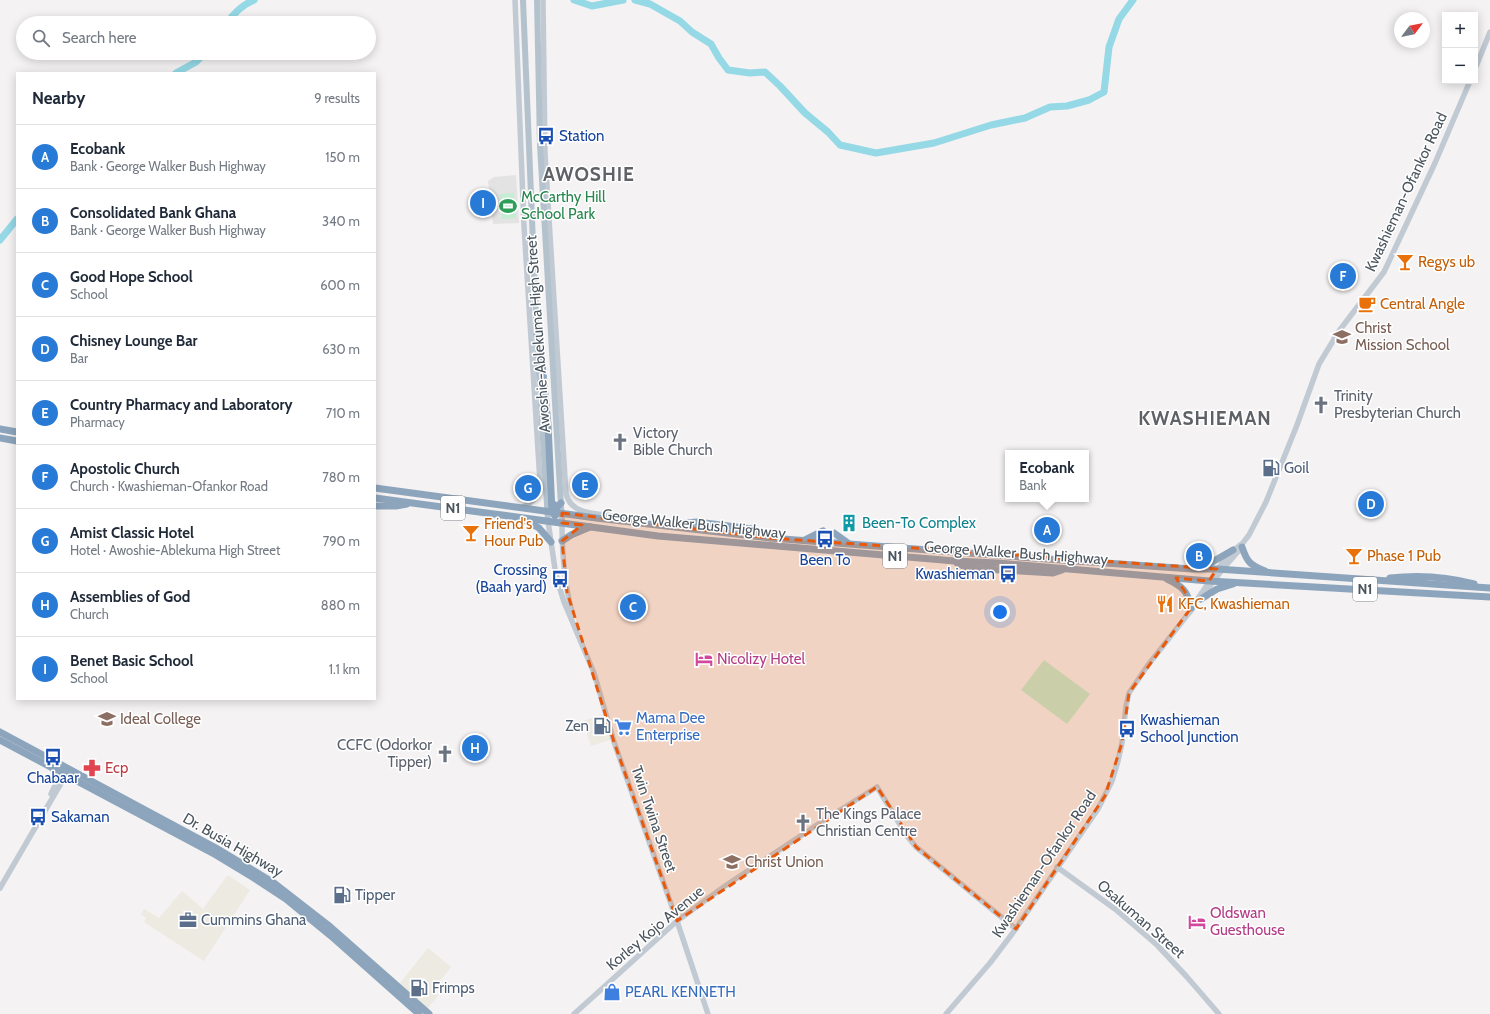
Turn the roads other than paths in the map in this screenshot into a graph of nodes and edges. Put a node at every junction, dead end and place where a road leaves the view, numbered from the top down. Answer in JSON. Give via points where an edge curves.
{"nodes":[{"id":1,"x":515,"y":0,"type":"edge"},
{"id":2,"x":523,"y":0,"type":"edge"},
{"id":3,"x":537,"y":0,"type":"edge"},
{"id":4,"x":543,"y":0,"type":"edge"},
{"id":5,"x":1490,"y":32,"type":"edge"},
{"id":6,"x":1478,"y":62,"type":"edge"},
{"id":7,"x":518,"y":70,"type":"junction"},
{"id":8,"x":525,"y":70,"type":"junction"},
{"id":9,"x":542,"y":75,"type":"junction"},
{"id":10,"x":1469,"y":84,"type":"edge"},
{"id":11,"x":544,"y":230,"type":"junction"},
{"id":12,"x":533,"y":233,"type":"junction"},
{"id":13,"x":533,"y":317,"type":"junction"},
{"id":14,"x":537,"y":335,"type":"junction"},
{"id":15,"x":0,"y":428,"type":"edge"},
{"id":16,"x":16,"y":432,"type":"edge"},
{"id":17,"x":0,"y":438,"type":"edge"},
{"id":18,"x":16,"y":441,"type":"edge"},
{"id":19,"x":376,"y":488,"type":"edge"},
{"id":20,"x":376,"y":498,"type":"edge"},
{"id":21,"x":416,"y":503,"type":"junction"},
{"id":22,"x":552,"y":503,"type":"junction"},
{"id":23,"x":561,"y":503,"type":"junction"},
{"id":24,"x":530,"y":504,"type":"joint"},
{"id":25,"x":376,"y":506,"type":"edge"},
{"id":26,"x":520,"y":508,"type":"junction"},
{"id":27,"x":550,"y":511,"type":"junction"},
{"id":28,"x":583,"y":512,"type":"joint"},
{"id":29,"x":562,"y":513,"type":"junction"},
{"id":30,"x":522,"y":517,"type":"junction"},
{"id":31,"x":548,"y":521,"type":"junction"},
{"id":32,"x":562,"y":523,"type":"junction"},
{"id":33,"x":640,"y":524,"type":"junction"},
{"id":34,"x":592,"y":527,"type":"junction"},
{"id":35,"x":823,"y":531,"type":"dead end"},
{"id":36,"x":834,"y":533,"type":"dead end"},
{"id":37,"x":804,"y":540,"type":"junction"},
{"id":38,"x":562,"y":541,"type":"junction"},
{"id":39,"x":551,"y":542,"type":"junction"},
{"id":40,"x":850,"y":544,"type":"junction"},
{"id":41,"x":1242,"y":546,"type":"junction"},
{"id":42,"x":1233,"y":550,"type":"junction"},
{"id":43,"x":1202,"y":569,"type":"junction"},
{"id":44,"x":1220,"y":569,"type":"junction"},
{"id":45,"x":1273,"y":574,"type":"junction"},
{"id":46,"x":1155,"y":576,"type":"junction"},
{"id":47,"x":1212,"y":581,"type":"junction"},
{"id":48,"x":1239,"y":582,"type":"junction"},
{"id":49,"x":1490,"y":588,"type":"edge"},
{"id":50,"x":1490,"y":597,"type":"edge"},
{"id":51,"x":1201,"y":599,"type":"junction"},
{"id":52,"x":1190,"y":610,"type":"junction"},
{"id":53,"x":577,"y":632,"type":"junction"},
{"id":54,"x":0,"y":732,"type":"edge"},
{"id":55,"x":0,"y":740,"type":"edge"},
{"id":56,"x":65,"y":771,"type":"junction"},
{"id":57,"x":1057,"y":867,"type":"junction"},
{"id":58,"x":0,"y":888,"type":"edge"},
{"id":59,"x":677,"y":921,"type":"junction"},
{"id":60,"x":1016,"y":929,"type":"junction"},
{"id":61,"x":418,"y":1014,"type":"edge"},
{"id":62,"x":429,"y":1014,"type":"edge"},
{"id":63,"x":574,"y":1014,"type":"edge"},
{"id":64,"x":708,"y":1014,"type":"edge"},
{"id":65,"x":946,"y":1014,"type":"edge"},
{"id":66,"x":1219,"y":1014,"type":"edge"}],
"edges":[{"from":1,"to":7,"type":"main road","name":"Awoshie-Ablekuma High Street"},
{"from":2,"to":8,"type":"main road","name":"Awoshie-Ablekuma High Street"},
{"from":3,"to":9,"type":"main road","name":"Awoshie-Ablekuma High Street"},
{"from":4,"to":9,"type":"main road","name":"Awoshie-Ablekuma High Street"},
{"from":5,"to":6,"type":"main road"},
{"from":7,"to":8,"type":"main road"},
{"from":7,"to":13,"type":"main road","name":"Awoshie-Ablekuma High Street","via":[[524,226]]},
{"from":8,"to":12,"type":"main road","name":"Awoshie-Ablekuma High Street"},
{"from":9,"to":11,"type":"main road","name":"Awoshie-Ablekuma High Street","via":[[540,146]]},
{"from":9,"to":28,"type":"main road","name":"Awoshie-Ablekuma High Street","via":[[564,481],[570,504]]},
{"from":10,"to":41,"type":"main road","name":"Kwashieman-Ofankor Road","via":[[1384,272],[1339,331],[1319,364],[1266,502]]},
{"from":11,"to":12,"type":"main road"},
{"from":11,"to":23,"type":"main road","name":"Awoshie-Ablekuma High Street"},
{"from":12,"to":13,"type":"main road","name":"Awoshie-Ablekuma High Street"},
{"from":13,"to":14,"type":"main road","name":"Awoshie-Ablekuma High Street"},
{"from":13,"to":24,"type":"main road","name":"Awoshie-Ablekuma High Street","via":[[540,482],[538,494]]},
{"from":14,"to":22,"type":"highway","via":[[540,342],[544,386]]},
{"from":14,"to":27,"type":"main road","name":"Awoshie-Ablekuma High Street"},
{"from":15,"to":16,"type":"highway"},
{"from":17,"to":18,"type":"highway"},
{"from":19,"to":26,"type":"highway","name":"George Walker Bush Highway","number":"N1"},
{"from":20,"to":21,"type":"highway","name":"George Walker Bush Highway","number":"N1"},
{"from":21,"to":25,"type":"highway"},
{"from":21,"to":30,"type":"highway","name":"George Walker Bush Highway","number":"N1"},
{"from":22,"to":23,"type":"highway","via":[[557,507]]},
{"from":22,"to":27,"type":"highway"},
{"from":23,"to":29,"type":"main road","name":"Awoshie-Ablekuma High Street"},
{"from":24,"to":26,"type":"main road","name":"George Walker Bush Highway"},
{"from":26,"to":27,"type":"highway","name":"George Walker Bush Highway","number":"N1"},
{"from":27,"to":29,"type":"highway","name":"George Walker Bush Highway","number":"N1"},
{"from":27,"to":31,"type":"main road","name":"Awoshie-Ablekuma High Street"},
{"from":27,"to":32,"type":"highway"},
{"from":28,"to":33,"type":"main road","name":"George Walker Bush Highway","via":[[619,516]]},
{"from":29,"to":32,"type":"main road","name":"Awoshie-Ablekuma High Street"},
{"from":29,"to":33,"type":"highway","name":"George Walker Bush Highway","number":"N1"},
{"from":30,"to":31,"type":"highway","name":"George Walker Bush Highway","number":"N1"},
{"from":30,"to":39,"type":"highway","via":[[539,528]]},
{"from":31,"to":32,"type":"highway","name":"George Walker Bush Highway","number":"N1"},
{"from":31,"to":39,"type":"main road","name":"Twin Twina Street"},
{"from":32,"to":34,"type":"highway","name":"George Walker Bush Highway","number":"N1"},
{"from":32,"to":38,"type":"main road","name":"Twin Twina Street"},
{"from":33,"to":37,"type":"highway","name":"George Walker Bush Highway","number":"N1","via":[[665,526],[697,522],[752,529],[770,538]]},
{"from":34,"to":38,"type":"highway"},
{"from":34,"to":46,"type":"highway","name":"George Walker Bush Highway","number":"N1","via":[[658,536]]},
{"from":35,"to":37,"type":"highway"},
{"from":36,"to":40,"type":"highway"},
{"from":37,"to":40,"type":"highway","name":"George Walker Bush Highway","number":"N1"},
{"from":38,"to":53,"type":"main road","name":"Twin Twina Street","via":[[567,592]]},
{"from":39,"to":53,"type":"main road","name":"Twin Twina Street","via":[[559,586]]},
{"from":40,"to":43,"type":"highway","name":"George Walker Bush Highway","number":"N1"},
{"from":41,"to":42,"type":"main road","name":"Kwashieman-Ofankor Road"},
{"from":41,"to":44,"type":"main road","name":"Kwashieman-Ofankor Road"},
{"from":41,"to":45,"type":"highway","via":[[1245,556],[1252,565]]},
{"from":42,"to":43,"type":"highway"},
{"from":42,"to":44,"type":"main road","name":"Kwashieman-Ofankor Road"},
{"from":43,"to":44,"type":"highway","name":"George Walker Bush Highway","number":"N1"},
{"from":44,"to":45,"type":"highway","name":"George Walker Bush Highway","number":"N1"},
{"from":44,"to":47,"type":"main road","name":"Kwashieman-Ofankor Road"},
{"from":45,"to":49,"type":"highway","name":"George Walker Bush Highway","number":"N1","via":[[1375,580],[1406,576],[1459,580]]},
{"from":46,"to":47,"type":"highway","name":"George Walker Bush Highway","number":"N1"},
{"from":46,"to":52,"type":"highway","via":[[1179,585],[1189,598]]},
{"from":47,"to":48,"type":"highway","name":"George Walker Bush Highway","number":"N1"},
{"from":47,"to":51,"type":"main road","name":"Kwashieman-Ofankor Road"},
{"from":47,"to":52,"type":"main road","name":"Kwashieman-Ofankor Road"},
{"from":48,"to":50,"type":"highway","name":"George Walker Bush Highway","number":"N1"},
{"from":48,"to":51,"type":"highway","via":[[1221,587]]},
{"from":51,"to":52,"type":"main road","name":"Kwashieman-Ofankor Road"},
{"from":52,"to":57,"type":"main road","name":"Kwashieman-Ofankor Road","via":[[1132,688],[1126,706],[1122,743],[1112,781],[1098,809]]},
{"from":53,"to":59,"type":"main road","name":"Twin Twina Street","via":[[594,673],[614,742]]},
{"from":54,"to":56,"type":"highway","name":"Dr. Busia Highway"},
{"from":55,"to":56,"type":"highway","name":"Dr. Busia Highway"},
{"from":56,"to":58,"type":"main road"},
{"from":56,"to":61,"type":"highway","name":"Dr. Busia Highway","via":[[216,855],[286,899]]},
{"from":56,"to":62,"type":"highway","name":"Dr. Busia Highway","via":[[216,848],[274,883],[328,925]]},
{"from":57,"to":60,"type":"main road","name":"Kwashieman-Ofankor Road"},
{"from":57,"to":66,"type":"main road","name":"Osakuman Street","via":[[1115,909],[1157,945]]},
{"from":59,"to":60,"type":"main road","name":"Korley Kojo Avenue","via":[[725,886],[877,787],[916,847]]},
{"from":59,"to":63,"type":"main road","name":"Korley Kojo Avenue"},
{"from":59,"to":64,"type":"main road","name":"Twin Twina Street"},
{"from":60,"to":65,"type":"main road","name":"Kwashieman-Ofankor Road"}]}
